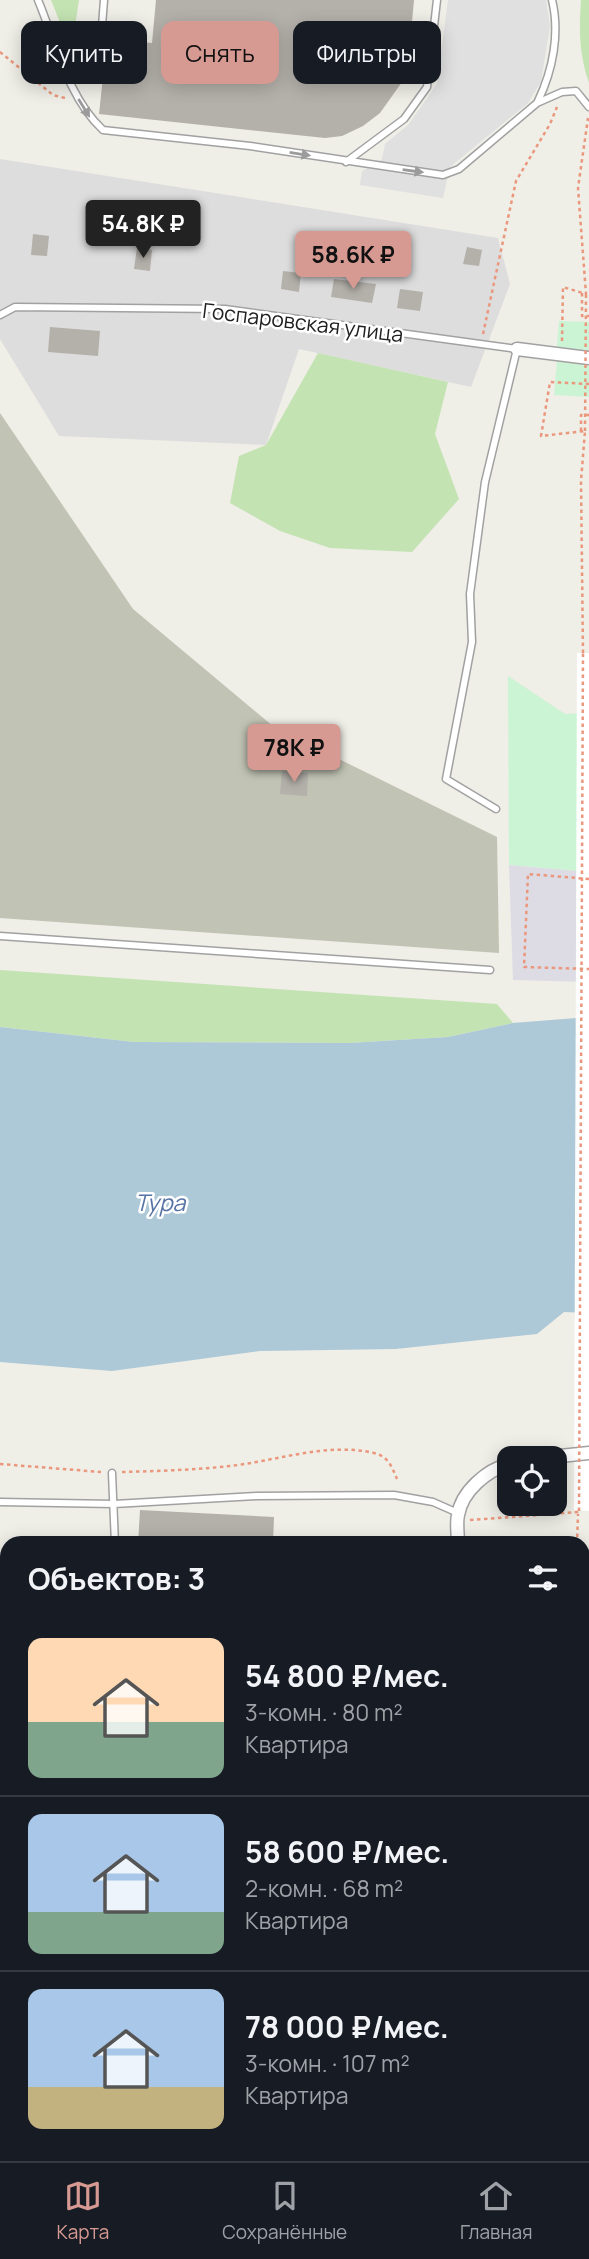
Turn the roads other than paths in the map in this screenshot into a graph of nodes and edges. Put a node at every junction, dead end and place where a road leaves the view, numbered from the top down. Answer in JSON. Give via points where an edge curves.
{"nodes":[{"id":1,"x":38,"y":0,"type":"edge"},
{"id":2,"x":104,"y":0,"type":"edge"},
{"id":3,"x":437,"y":0,"type":"edge"},
{"id":4,"x":552,"y":0,"type":"edge"},
{"id":5,"x":102,"y":21,"type":"edge"},
{"id":6,"x":537,"y":103,"type":"junction"},
{"id":7,"x":589,"y":109,"type":"edge"},
{"id":8,"x":346,"y":162,"type":"junction"},
{"id":9,"x":0,"y":315,"type":"edge"},
{"id":10,"x":517,"y":349,"type":"junction"},
{"id":11,"x":589,"y":358,"type":"edge"},
{"id":12,"x":496,"y":809,"type":"dead end"},
{"id":13,"x":0,"y":936,"type":"edge"},
{"id":14,"x":490,"y":970,"type":"dead end"},
{"id":15,"x":589,"y":1453,"type":"edge"},
{"id":16,"x":567,"y":1455,"type":"edge"},
{"id":17,"x":497,"y":1470,"type":"edge"},
{"id":18,"x":112,"y":1473,"type":"road end"},
{"id":19,"x":0,"y":1502,"type":"edge"},
{"id":20,"x":114,"y":1504,"type":"junction"},
{"id":21,"x":458,"y":1513,"type":"junction"},
{"id":22,"x":115,"y":1536,"type":"edge"},
{"id":23,"x":458,"y":1536,"type":"edge"}],
"edges":[{"from":1,"to":8,"type":"lane","one_way":true,"via":[[79,101],[103,130]]},
{"from":2,"to":5,"type":"lane"},
{"from":3,"to":8,"type":"lane","via":[[427,87],[404,119]]},
{"from":4,"to":6,"type":"lane","via":[[557,21],[552,59]]},
{"from":6,"to":7,"type":"lane","via":[[576,91]]},
{"from":8,"to":6,"type":"lane","one_way":true,"via":[[443,175],[459,169]]},
{"from":9,"to":10,"type":"lane","name":"Госпаровская улица","via":[[15,307],[225,309]]},
{"from":10,"to":11,"type":"street","name":"Госпаровская улица"},
{"from":10,"to":12,"type":"lane","via":[[485,482],[470,594],[472,642],[446,779]]},
{"from":13,"to":14,"type":"lane"},
{"from":15,"to":16,"type":"street"},
{"from":17,"to":21,"type":"street","via":[[471,1489]]},
{"from":18,"to":20,"type":"lane"},
{"from":19,"to":20,"type":"lane"},
{"from":20,"to":21,"type":"lane","via":[[394,1495],[433,1502]]},
{"from":20,"to":22,"type":"lane"},
{"from":21,"to":23,"type":"street"}]}
